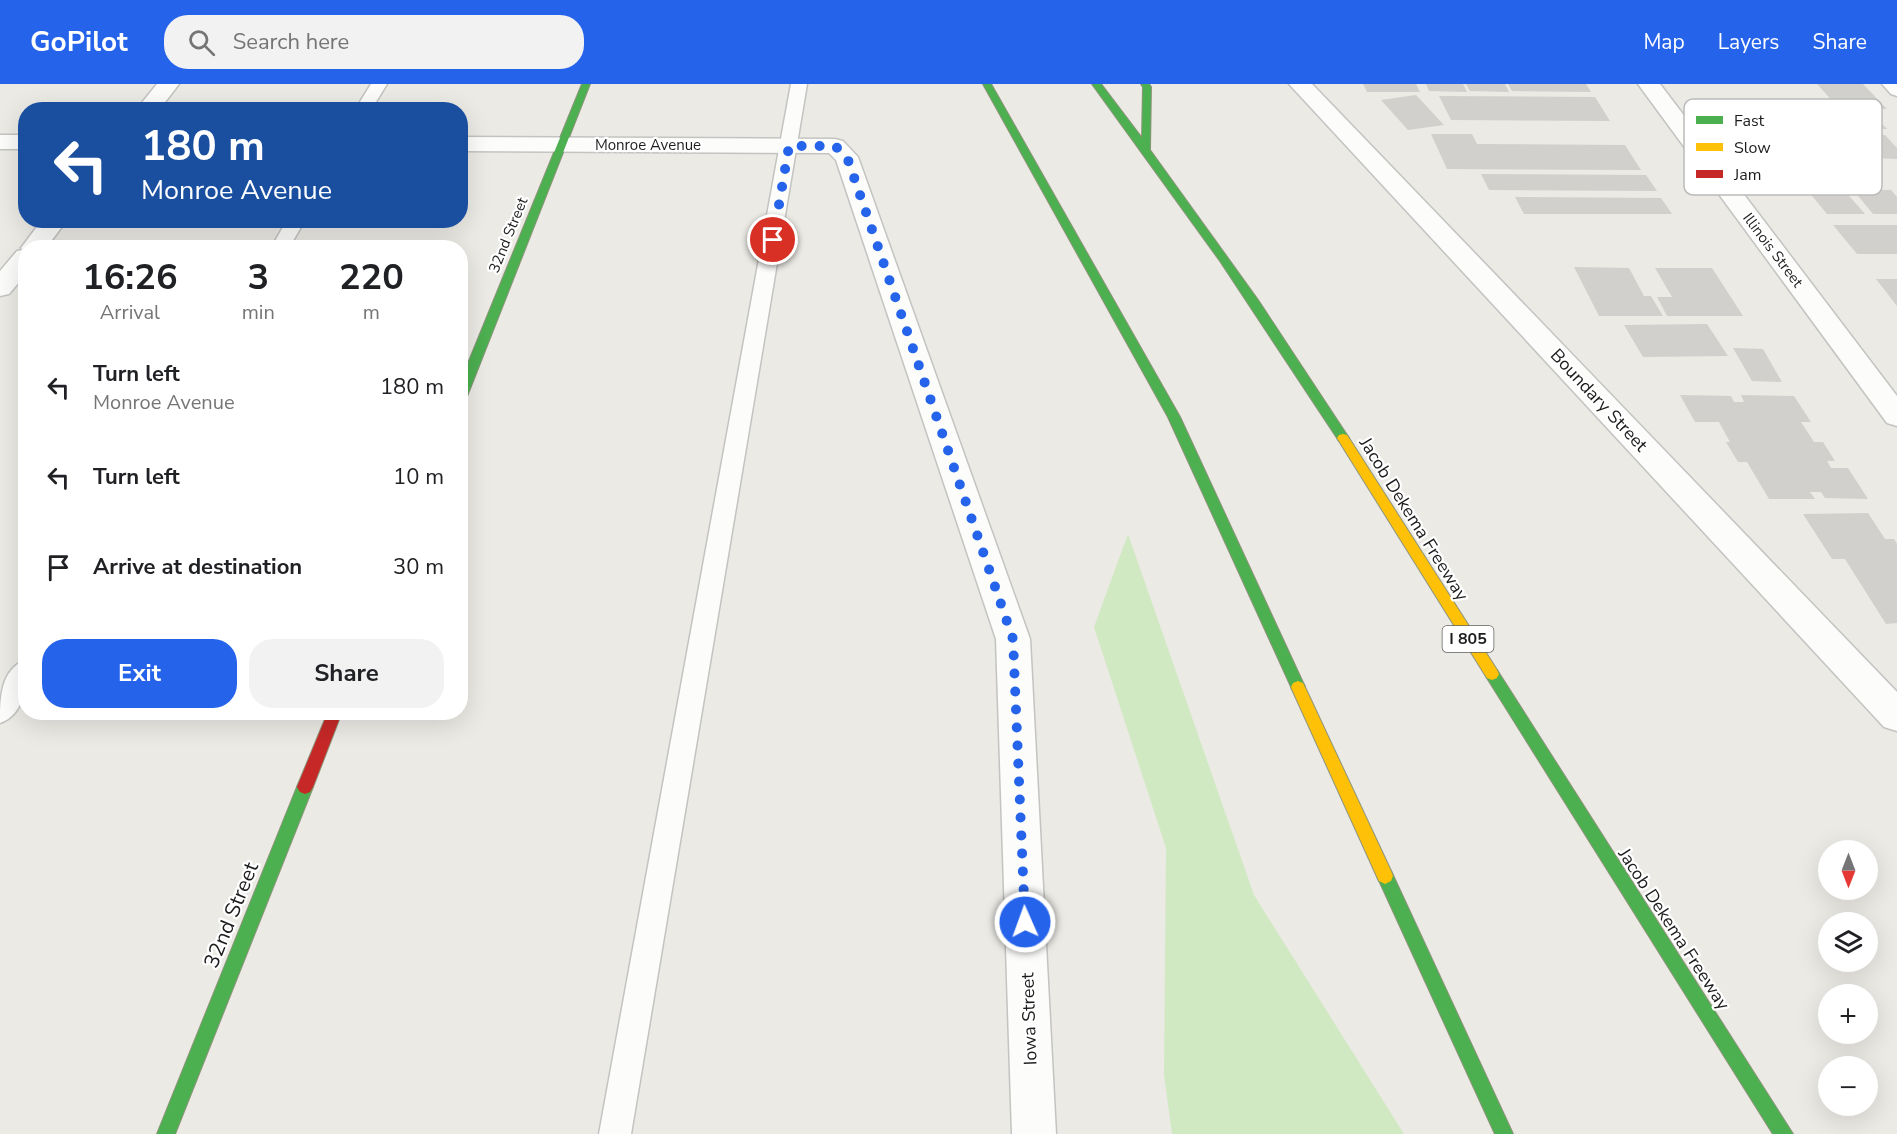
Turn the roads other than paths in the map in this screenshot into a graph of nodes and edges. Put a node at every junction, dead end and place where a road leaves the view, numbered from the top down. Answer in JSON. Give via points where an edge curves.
{"nodes":[{"id":1,"x":168,"y":84,"type":"edge"},
{"id":2,"x":379,"y":84,"type":"edge"},
{"id":3,"x":586,"y":84,"type":"edge"},
{"id":4,"x":799,"y":84,"type":"edge"},
{"id":5,"x":987,"y":84,"type":"edge"},
{"id":6,"x":1096,"y":84,"type":"edge"},
{"id":7,"x":1144,"y":84,"type":"edge"},
{"id":8,"x":1300,"y":84,"type":"edge"},
{"id":9,"x":1649,"y":84,"type":"edge"},
{"id":10,"x":1890,"y":84,"type":"edge"},
{"id":11,"x":1897,"y":91,"type":"edge"},
{"id":12,"x":153,"y":102,"type":"edge"},
{"id":13,"x":368,"y":102,"type":"edge"},
{"id":14,"x":1684,"y":131,"type":"edge"},
{"id":15,"x":0,"y":142,"type":"edge"},
{"id":16,"x":18,"y":142,"type":"edge"},
{"id":17,"x":468,"y":144,"type":"edge"},
{"id":18,"x":562,"y":145,"type":"junction"},
{"id":19,"x":789,"y":146,"type":"junction"},
{"id":20,"x":835,"y":146,"type":"joint"},
{"id":21,"x":1146,"y":149,"type":"junction"},
{"id":22,"x":1732,"y":195,"type":"edge"},
{"id":23,"x":49,"y":228,"type":"edge"},
{"id":24,"x":40,"y":240,"type":"edge"},
{"id":25,"x":18,"y":267,"type":"edge"},
{"id":26,"x":0,"y":288,"type":"edge"},
{"id":27,"x":468,"y":379,"type":"edge"},
{"id":28,"x":1897,"y":416,"type":"edge"},
{"id":29,"x":18,"y":683,"type":"edge"},
{"id":30,"x":0,"y":712,"type":"edge"},
{"id":31,"x":1897,"y":716,"type":"edge"},
{"id":32,"x":332,"y":720,"type":"edge"},
{"id":33,"x":166,"y":1134,"type":"edge"},
{"id":34,"x":615,"y":1134,"type":"edge"},
{"id":35,"x":1034,"y":1134,"type":"edge"},
{"id":36,"x":1504,"y":1134,"type":"edge"},
{"id":37,"x":1784,"y":1134,"type":"edge"}],
"edges":[{"from":1,"to":12,"type":"street"},
{"from":2,"to":13,"type":"lane"},
{"from":3,"to":18,"type":"main road","name":"32nd Street"},
{"from":4,"to":19,"type":"lane"},
{"from":5,"to":36,"type":"main road","via":[[1174,417]]},
{"from":6,"to":21,"type":"main road","name":"Jacob Dekema Freeway","number":"I 805"},
{"from":7,"to":21,"type":"main road"},
{"from":8,"to":31,"type":"street","name":"Boundary Street"},
{"from":9,"to":14,"type":"street","name":"Illinois Street"},
{"from":10,"to":11,"type":"lane"},
{"from":15,"to":16,"type":"street"},
{"from":17,"to":18,"type":"street","name":"Monroe Avenue"},
{"from":18,"to":19,"type":"street","name":"Monroe Avenue"},
{"from":18,"to":27,"type":"main road","name":"32nd Street"},
{"from":19,"to":20,"type":"street","name":"Monroe Avenue"},
{"from":19,"to":34,"type":"lane"},
{"from":20,"to":35,"type":"street","name":"Iowa Street","via":[[847,157],[1013,639]]},
{"from":21,"to":37,"type":"main road","name":"Jacob Dekema Freeway","number":"I 805","via":[[1298,367]]},
{"from":22,"to":28,"type":"street","name":"Illinois Street"},
{"from":23,"to":24,"type":"street"},
{"from":25,"to":26,"type":"street"},
{"from":29,"to":30,"type":"lane"},
{"from":32,"to":33,"type":"main road","name":"32nd Street"}]}
